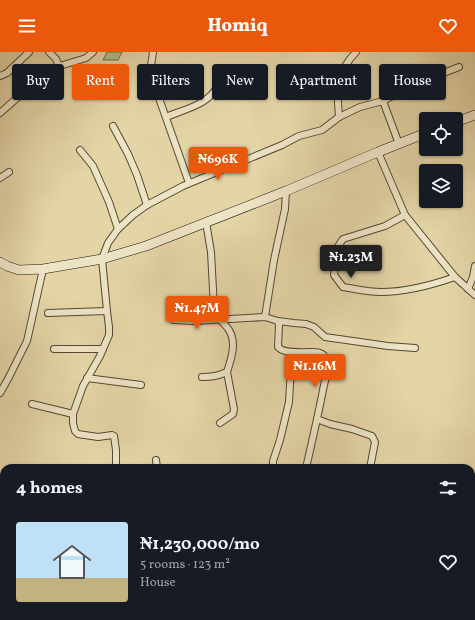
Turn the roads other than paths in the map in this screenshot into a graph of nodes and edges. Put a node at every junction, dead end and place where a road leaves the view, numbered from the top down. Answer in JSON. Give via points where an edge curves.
{"nodes":[{"id":1,"x":29,"y":52,"type":"edge"},
{"id":2,"x":49,"y":52,"type":"edge"},
{"id":3,"x":93,"y":52,"type":"edge"},
{"id":4,"x":153,"y":52,"type":"edge"},
{"id":5,"x":356,"y":52,"type":"edge"},
{"id":6,"x":58,"y":64,"type":"edge"},
{"id":7,"x":64,"y":65,"type":"edge"},
{"id":8,"x":459,"y":67,"type":"dead end"},
{"id":9,"x":0,"y":76,"type":"edge"},
{"id":10,"x":212,"y":94,"type":"edge"},
{"id":11,"x":14,"y":100,"type":"edge"},
{"id":12,"x":383,"y":101,"type":"junction"},
{"id":13,"x":0,"y":112,"type":"edge"},
{"id":14,"x":475,"y":115,"type":"edge"},
{"id":15,"x":166,"y":117,"type":"junction"},
{"id":16,"x":339,"y":117,"type":"junction"},
{"id":17,"x":463,"y":119,"type":"edge"},
{"id":18,"x":113,"y":126,"type":"dead end"},
{"id":19,"x":419,"y":136,"type":"edge"},
{"id":20,"x":399,"y":144,"type":"junction"},
{"id":21,"x":80,"y":150,"type":"dead end"},
{"id":22,"x":378,"y":152,"type":"junction"},
{"id":23,"x":9,"y":172,"type":"dead end"},
{"id":24,"x":0,"y":178,"type":"edge"},
{"id":25,"x":189,"y":183,"type":"junction"},
{"id":26,"x":286,"y":191,"type":"junction"},
{"id":27,"x":147,"y":206,"type":"junction"},
{"id":28,"x":405,"y":216,"type":"junction"},
{"id":29,"x":206,"y":222,"type":"junction"},
{"id":30,"x":118,"y":229,"type":"junction"},
{"id":31,"x":102,"y":259,"type":"junction"},
{"id":32,"x":0,"y":262,"type":"edge"},
{"id":33,"x":475,"y":266,"type":"edge"},
{"id":34,"x":43,"y":269,"type":"junction"},
{"id":35,"x":455,"y":277,"type":"junction"},
{"id":36,"x":468,"y":289,"type":"junction"},
{"id":37,"x":475,"y":295,"type":"edge"},
{"id":38,"x":107,"y":311,"type":"junction"},
{"id":39,"x":48,"y":313,"type":"dead end"},
{"id":40,"x":265,"y":317,"type":"junction"},
{"id":41,"x":174,"y":320,"type":"dead end"},
{"id":42,"x":220,"y":320,"type":"junction"},
{"id":43,"x":278,"y":321,"type":"junction"},
{"id":44,"x":415,"y":348,"type":"dead end"},
{"id":45,"x":54,"y":349,"type":"dead end"},
{"id":46,"x":103,"y":349,"type":"junction"},
{"id":47,"x":294,"y":352,"type":"junction"},
{"id":48,"x":227,"y":372,"type":"junction"},
{"id":49,"x":202,"y":377,"type":"dead end"},
{"id":50,"x":87,"y":378,"type":"junction"},
{"id":51,"x":141,"y":385,"type":"dead end"},
{"id":52,"x":0,"y":393,"type":"edge"},
{"id":53,"x":32,"y":404,"type":"dead end"},
{"id":54,"x":73,"y":414,"type":"junction"},
{"id":55,"x":317,"y":419,"type":"junction"},
{"id":56,"x":220,"y":423,"type":"dead end"},
{"id":57,"x":156,"y":460,"type":"dead end"},
{"id":58,"x":116,"y":464,"type":"edge"},
{"id":59,"x":156,"y":464,"type":"edge"},
{"id":60,"x":273,"y":464,"type":"edge"},
{"id":61,"x":307,"y":464,"type":"edge"},
{"id":62,"x":371,"y":464,"type":"edge"}],
"edges":[{"from":1,"to":9,"type":"street","via":[[7,73]]},
{"from":2,"to":6,"type":"street"},
{"from":3,"to":7,"type":"street","via":[[86,58]]},
{"from":4,"to":15,"type":"street","via":[[153,79]]},
{"from":5,"to":16,"type":"street","via":[[338,80]]},
{"from":8,"to":12,"type":"street","via":[[416,84]]},
{"from":10,"to":15,"type":"street","via":[[194,106]]},
{"from":11,"to":13,"type":"street"},
{"from":12,"to":16,"type":"street","via":[[360,107]]},
{"from":12,"to":20,"type":"street"},
{"from":14,"to":17,"type":"street"},
{"from":15,"to":25,"type":"street"},
{"from":16,"to":25,"type":"street","via":[[322,130],[299,136]]},
{"from":18,"to":27,"type":"street","via":[[137,175]]},
{"from":19,"to":20,"type":"street"},
{"from":20,"to":22,"type":"street"},
{"from":21,"to":30,"type":"street","via":[[93,166]]},
{"from":22,"to":26,"type":"street"},
{"from":22,"to":28,"type":"street"},
{"from":23,"to":24,"type":"street"},
{"from":25,"to":27,"type":"street"},
{"from":26,"to":29,"type":"street"},
{"from":26,"to":40,"type":"street"},
{"from":27,"to":30,"type":"street"},
{"from":28,"to":35,"type":"street"},
{"from":28,"to":35,"type":"street","via":[[385,226],[343,239],[336,248],[334,275],[343,287],[380,292],[394,291]]},
{"from":29,"to":31,"type":"street","via":[[146,246]]},
{"from":29,"to":42,"type":"street","via":[[211,252],[214,308]]},
{"from":30,"to":31,"type":"street","via":[[108,243]]},
{"from":31,"to":34,"type":"street"},
{"from":31,"to":38,"type":"street"},
{"from":32,"to":34,"type":"street","via":[[19,270]]},
{"from":33,"to":36,"type":"street"},
{"from":34,"to":52,"type":"street","via":[[27,341]]},
{"from":35,"to":36,"type":"street"},
{"from":36,"to":37,"type":"street"},
{"from":38,"to":39,"type":"street"},
{"from":38,"to":46,"type":"street","via":[[109,335]]},
{"from":40,"to":42,"type":"street"},
{"from":40,"to":43,"type":"street"},
{"from":41,"to":42,"type":"street"},
{"from":42,"to":48,"type":"street","via":[[227,327],[233,342],[232,358]]},
{"from":43,"to":44,"type":"street","via":[[306,324],[314,327],[325,337]]},
{"from":43,"to":47,"type":"street","via":[[278,347],[280,350]]},
{"from":45,"to":46,"type":"street"},
{"from":46,"to":50,"type":"street"},
{"from":47,"to":55,"type":"street","via":[[320,353],[326,358],[326,378]]},
{"from":47,"to":60,"type":"street","via":[[289,402]]},
{"from":48,"to":49,"type":"street","via":[[219,376]]},
{"from":48,"to":56,"type":"street","via":[[234,409],[232,414]]},
{"from":50,"to":51,"type":"street"},
{"from":50,"to":54,"type":"street"},
{"from":53,"to":54,"type":"street"},
{"from":54,"to":58,"type":"street","via":[[75,431],[78,434],[114,436]]},
{"from":55,"to":61,"type":"street"},
{"from":55,"to":62,"type":"street","via":[[372,436],[375,442]]},
{"from":57,"to":59,"type":"street"}]}
